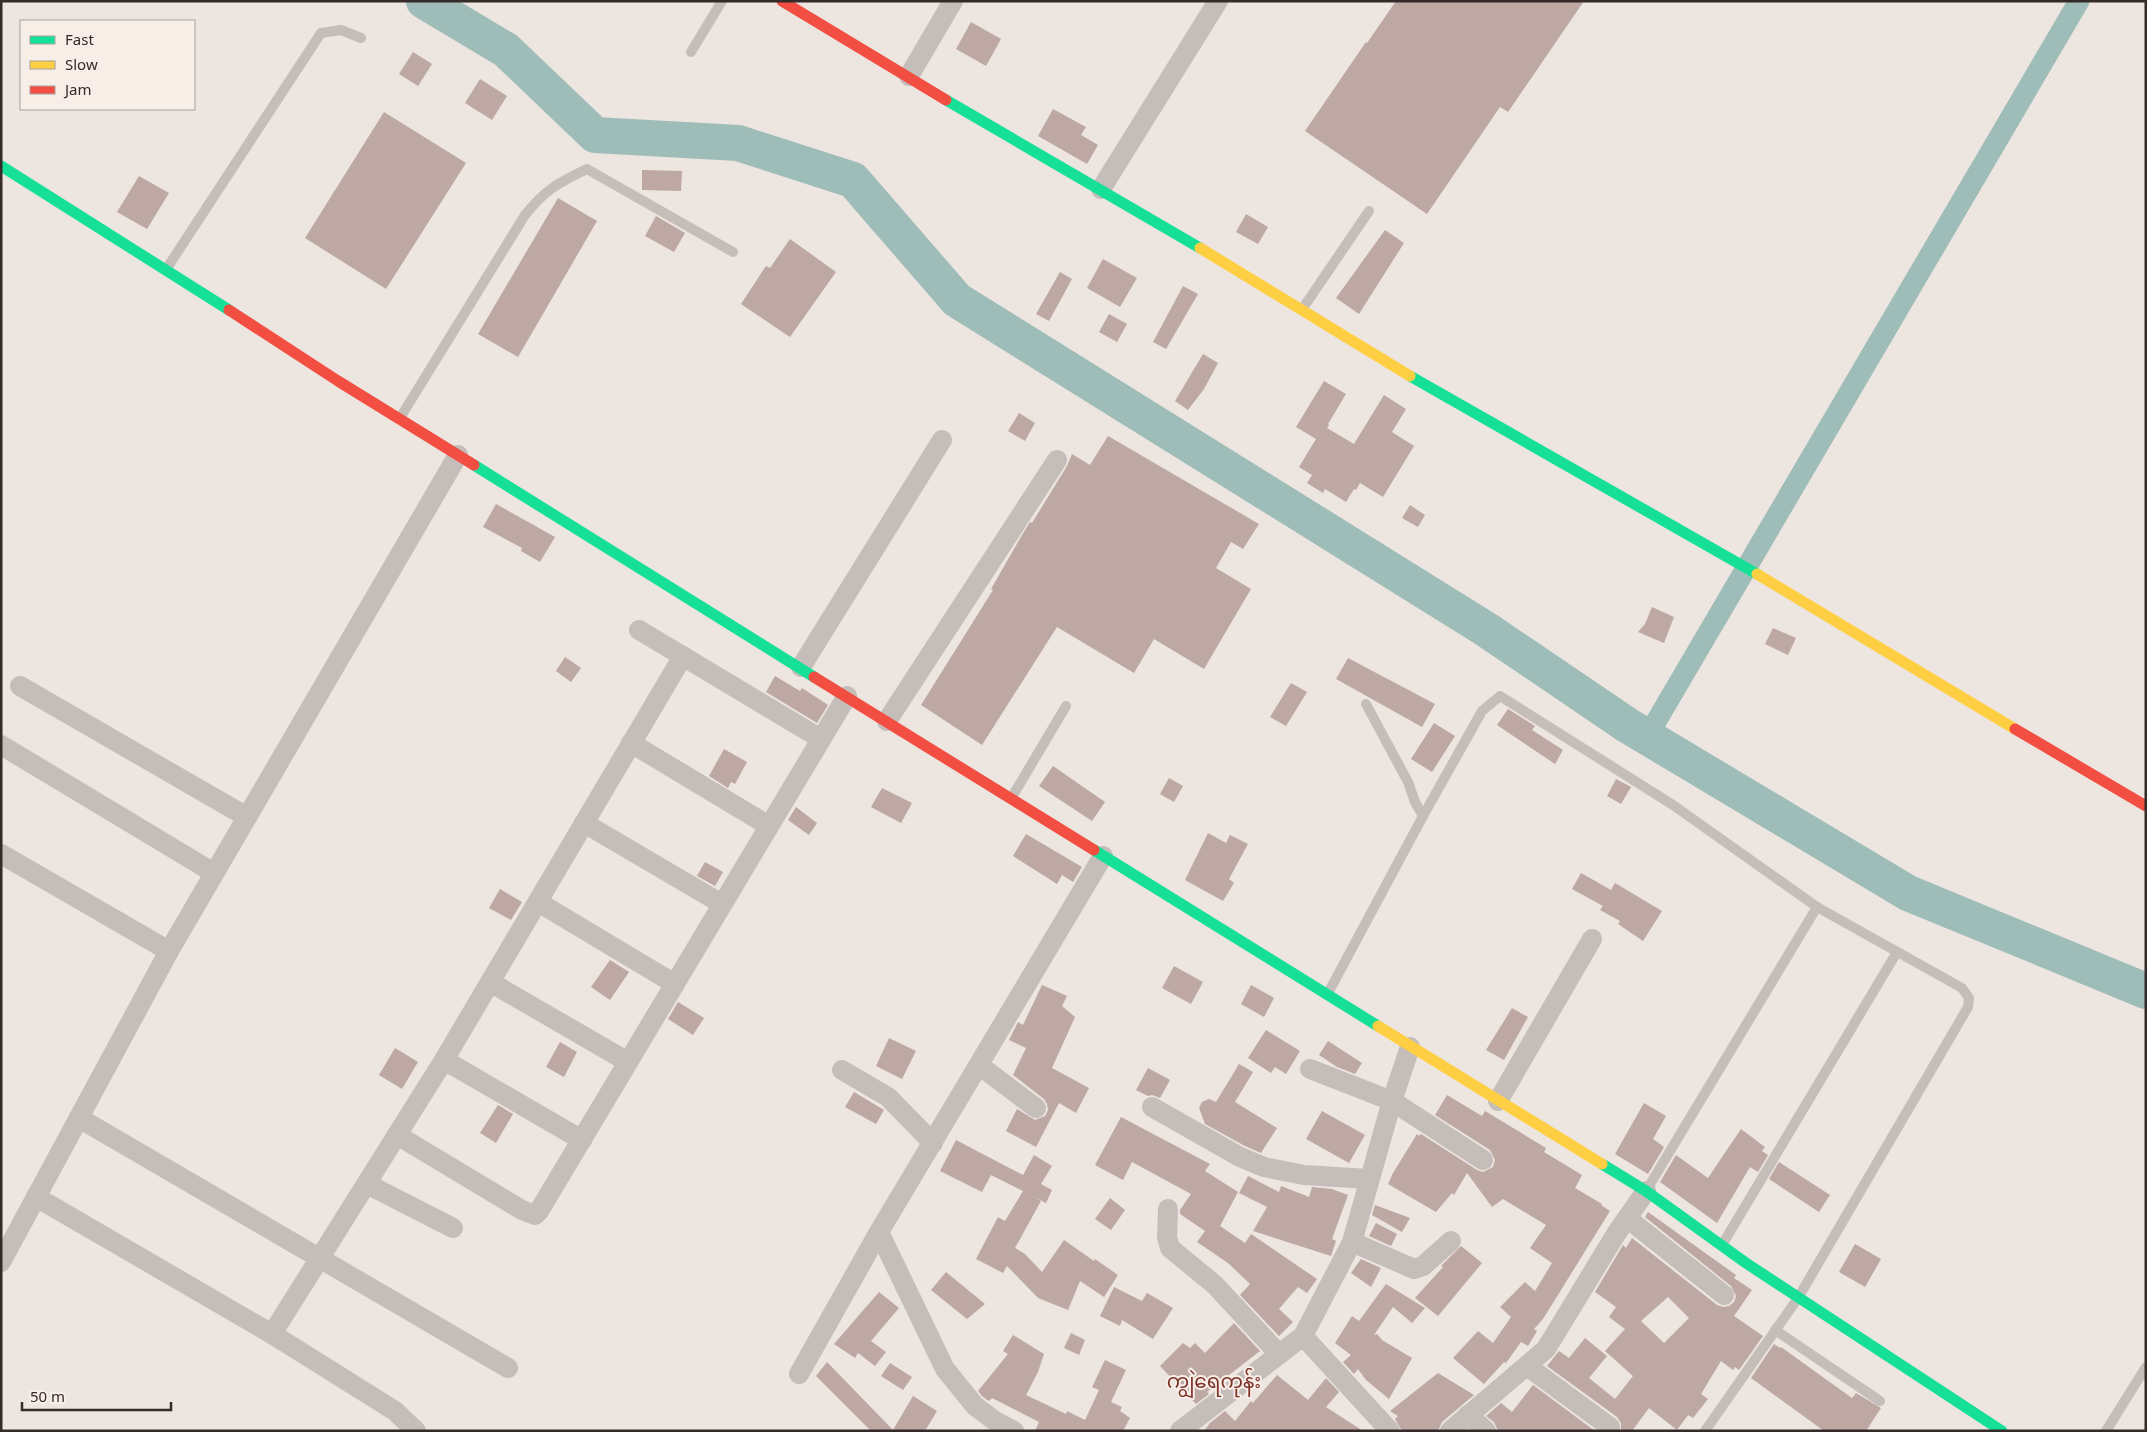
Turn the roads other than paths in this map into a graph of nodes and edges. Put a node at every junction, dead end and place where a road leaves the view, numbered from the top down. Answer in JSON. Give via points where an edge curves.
{"nodes":[{"id":1,"x":722,"y":1,"type":"edge"},
{"id":2,"x":782,"y":1,"type":"edge"},
{"id":3,"x":953,"y":1,"type":"edge"},
{"id":4,"x":1218,"y":1,"type":"edge"},
{"id":5,"x":361,"y":38,"type":"dead end"},
{"id":6,"x":691,"y":52,"type":"dead end"},
{"id":7,"x":909,"y":76,"type":"junction"},
{"id":8,"x":1,"y":166,"type":"edge"},
{"id":9,"x":1101,"y":189,"type":"junction"},
{"id":10,"x":1369,"y":211,"type":"dead end"},
{"id":11,"x":733,"y":252,"type":"dead end"},
{"id":12,"x":166,"y":269,"type":"junction"},
{"id":13,"x":1302,"y":309,"type":"junction"},
{"id":14,"x":400,"y":419,"type":"junction"},
{"id":15,"x":942,"y":440,"type":"dead end"},
{"id":16,"x":458,"y":455,"type":"junction"},
{"id":17,"x":1057,"y":460,"type":"dead end"},
{"id":18,"x":639,"y":630,"type":"dead end"},
{"id":19,"x":683,"y":656,"type":"junction"},
{"id":20,"x":801,"y":667,"type":"junction"},
{"id":21,"x":20,"y":686,"type":"dead end"},
{"id":22,"x":847,"y":696,"type":"junction"},
{"id":23,"x":1366,"y":704,"type":"dead end"},
{"id":24,"x":1066,"y":706,"type":"dead end"},
{"id":25,"x":887,"y":721,"type":"junction"},
{"id":26,"x":821,"y":739,"type":"junction"},
{"id":27,"x":631,"y":743,"type":"junction"},
{"id":28,"x":1,"y":745,"type":"edge"},
{"id":29,"x":1012,"y":798,"type":"junction"},
{"id":30,"x":2146,"y":806,"type":"edge"},
{"id":31,"x":1423,"y":816,"type":"junction"},
{"id":32,"x":247,"y":817,"type":"junction"},
{"id":33,"x":584,"y":823,"type":"junction"},
{"id":34,"x":769,"y":826,"type":"junction"},
{"id":35,"x":1,"y":854,"type":"edge"},
{"id":36,"x":1103,"y":856,"type":"junction"},
{"id":37,"x":214,"y":873,"type":"junction"},
{"id":38,"x":538,"y":902,"type":"junction"},
{"id":39,"x":722,"y":904,"type":"junction"},
{"id":40,"x":1817,"y":907,"type":"junction"},
{"id":41,"x":1592,"y":939,"type":"dead end"},
{"id":42,"x":169,"y":951,"type":"junction"},
{"id":43,"x":1897,"y":952,"type":"junction"},
{"id":44,"x":490,"y":982,"type":"junction"},
{"id":45,"x":675,"y":984,"type":"junction"},
{"id":46,"x":1327,"y":995,"type":"junction"},
{"id":47,"x":1410,"y":1047,"type":"junction"},
{"id":48,"x":444,"y":1060,"type":"junction"},
{"id":49,"x":628,"y":1062,"type":"junction"},
{"id":50,"x":979,"y":1064,"type":"junction"},
{"id":51,"x":1310,"y":1069,"type":"dead end"},
{"id":52,"x":842,"y":1070,"type":"dead end"},
{"id":53,"x":1392,"y":1101,"type":"junction"},
{"id":54,"x":1498,"y":1101,"type":"junction"},
{"id":55,"x":1152,"y":1107,"type":"dead end"},
{"id":56,"x":1036,"y":1108,"type":"dead end"},
{"id":57,"x":79,"y":1118,"type":"junction"},
{"id":58,"x":397,"y":1135,"type":"junction"},
{"id":59,"x":582,"y":1140,"type":"junction"},
{"id":60,"x":933,"y":1142,"type":"junction"},
{"id":61,"x":1483,"y":1160,"type":"dead end"},
{"id":62,"x":1369,"y":1179,"type":"junction"},
{"id":63,"x":367,"y":1184,"type":"junction"},
{"id":64,"x":1646,"y":1191,"type":"junction"},
{"id":65,"x":36,"y":1197,"type":"junction"},
{"id":66,"x":1168,"y":1209,"type":"dead end"},
{"id":67,"x":1627,"y":1218,"type":"junction"},
{"id":68,"x":453,"y":1228,"type":"dead end"},
{"id":69,"x":879,"y":1232,"type":"junction"},
{"id":70,"x":1451,"y":1241,"type":"dead end"},
{"id":71,"x":1352,"y":1242,"type":"junction"},
{"id":72,"x":1722,"y":1246,"type":"junction"},
{"id":73,"x":320,"y":1259,"type":"junction"},
{"id":74,"x":1,"y":1262,"type":"edge"},
{"id":75,"x":1724,"y":1295,"type":"dead end"},
{"id":76,"x":1798,"y":1298,"type":"junction"},
{"id":77,"x":1775,"y":1330,"type":"junction"},
{"id":78,"x":272,"y":1334,"type":"junction"},
{"id":79,"x":1303,"y":1336,"type":"junction"},
{"id":80,"x":1278,"y":1353,"type":"junction"},
{"id":81,"x":1527,"y":1366,"type":"junction"},
{"id":82,"x":2146,"y":1367,"type":"edge"},
{"id":83,"x":508,"y":1368,"type":"dead end"},
{"id":84,"x":799,"y":1374,"type":"dead end"},
{"id":85,"x":1880,"y":1401,"type":"dead end"},
{"id":86,"x":1468,"y":1415,"type":"junction"},
{"id":87,"x":1610,"y":1427,"type":"dead end"},
{"id":88,"x":416,"y":1431,"type":"edge"},
{"id":89,"x":1014,"y":1431,"type":"edge"},
{"id":90,"x":1180,"y":1431,"type":"edge"},
{"id":91,"x":1390,"y":1431,"type":"edge"},
{"id":92,"x":1450,"y":1431,"type":"edge"},
{"id":93,"x":1486,"y":1431,"type":"edge"},
{"id":94,"x":1705,"y":1431,"type":"edge"},
{"id":95,"x":2002,"y":1431,"type":"edge"},
{"id":96,"x":2106,"y":1431,"type":"edge"}],
"edges":[{"from":1,"to":6,"type":"lane"},
{"from":2,"to":7,"type":"street"},
{"from":3,"to":7,"type":"street"},
{"from":4,"to":9,"type":"street"},
{"from":5,"to":12,"type":"lane","via":[[342,30],[321,33]]},
{"from":7,"to":9,"type":"street"},
{"from":8,"to":12,"type":"street"},
{"from":9,"to":13,"type":"street"},
{"from":10,"to":13,"type":"lane"},
{"from":11,"to":14,"type":"lane","via":[[587,169],[562,181],[541,196],[525,214]]},
{"from":12,"to":14,"type":"street"},
{"from":13,"to":30,"type":"street","via":[[1427,386],[1716,548]]},
{"from":14,"to":16,"type":"street"},
{"from":15,"to":20,"type":"street"},
{"from":16,"to":20,"type":"street"},
{"from":16,"to":32,"type":"street"},
{"from":17,"to":25,"type":"street"},
{"from":18,"to":19,"type":"street"},
{"from":19,"to":26,"type":"street"},
{"from":19,"to":27,"type":"street"},
{"from":20,"to":22,"type":"street"},
{"from":21,"to":32,"type":"street"},
{"from":22,"to":25,"type":"street"},
{"from":22,"to":26,"type":"street"},
{"from":23,"to":31,"type":"lane"},
{"from":24,"to":29,"type":"lane"},
{"from":25,"to":29,"type":"street"},
{"from":26,"to":34,"type":"street"},
{"from":27,"to":33,"type":"street"},
{"from":27,"to":34,"type":"street"},
{"from":28,"to":37,"type":"street"},
{"from":29,"to":36,"type":"street"},
{"from":31,"to":40,"type":"lane","via":[[1482,711],[1500,696],[1673,805]]},
{"from":31,"to":46,"type":"lane"},
{"from":32,"to":37,"type":"street"},
{"from":33,"to":38,"type":"street"},
{"from":33,"to":39,"type":"street"},
{"from":34,"to":39,"type":"street"},
{"from":35,"to":42,"type":"street"},
{"from":36,"to":46,"type":"street"},
{"from":36,"to":50,"type":"street"},
{"from":37,"to":42,"type":"street"},
{"from":38,"to":44,"type":"street"},
{"from":38,"to":45,"type":"street"},
{"from":39,"to":45,"type":"street"},
{"from":40,"to":43,"type":"lane"},
{"from":40,"to":64,"type":"lane"},
{"from":41,"to":54,"type":"street"},
{"from":42,"to":57,"type":"street"},
{"from":43,"to":72,"type":"lane"},
{"from":43,"to":76,"type":"lane","via":[[1962,988],[1969,998],[1968,1007]]},
{"from":44,"to":48,"type":"street"},
{"from":44,"to":49,"type":"street"},
{"from":45,"to":49,"type":"street"},
{"from":46,"to":47,"type":"street"},
{"from":47,"to":53,"type":"street"},
{"from":47,"to":54,"type":"street"},
{"from":48,"to":58,"type":"street"},
{"from":48,"to":59,"type":"street"},
{"from":49,"to":59,"type":"street"},
{"from":50,"to":56,"type":"street"},
{"from":50,"to":60,"type":"street"},
{"from":51,"to":53,"type":"street"},
{"from":52,"to":60,"type":"street","via":[[888,1097]]},
{"from":53,"to":61,"type":"street"},
{"from":53,"to":62,"type":"street"},
{"from":54,"to":64,"type":"street"},
{"from":55,"to":62,"type":"street","via":[[1240,1157],[1264,1167],[1304,1175]]},
{"from":57,"to":65,"type":"street"},
{"from":57,"to":73,"type":"street"},
{"from":58,"to":59,"type":"street","via":[[535,1215]]},
{"from":58,"to":63,"type":"street"},
{"from":60,"to":69,"type":"street"},
{"from":62,"to":71,"type":"street"},
{"from":63,"to":68,"type":"street"},
{"from":63,"to":73,"type":"street"},
{"from":64,"to":67,"type":"street"},
{"from":64,"to":72,"type":"street"},
{"from":65,"to":74,"type":"street"},
{"from":65,"to":78,"type":"street"},
{"from":66,"to":80,"type":"street","via":[[1170,1248],[1215,1285]]},
{"from":67,"to":75,"type":"street"},
{"from":67,"to":81,"type":"street","via":[[1546,1349]]},
{"from":69,"to":84,"type":"street"},
{"from":69,"to":89,"type":"street","via":[[945,1369],[975,1406]]},
{"from":70,"to":71,"type":"street","via":[[1414,1270]]},
{"from":71,"to":79,"type":"street"},
{"from":72,"to":76,"type":"street"},
{"from":73,"to":78,"type":"street"},
{"from":73,"to":83,"type":"street"},
{"from":76,"to":77,"type":"lane"},
{"from":76,"to":95,"type":"street"},
{"from":77,"to":85,"type":"lane"},
{"from":77,"to":94,"type":"lane"},
{"from":78,"to":88,"type":"street","via":[[395,1412]]},
{"from":79,"to":80,"type":"street"},
{"from":79,"to":91,"type":"street"},
{"from":80,"to":90,"type":"street"},
{"from":81,"to":86,"type":"street"},
{"from":81,"to":87,"type":"street"},
{"from":82,"to":96,"type":"lane"},
{"from":86,"to":92,"type":"street"},
{"from":86,"to":93,"type":"street"}]}
